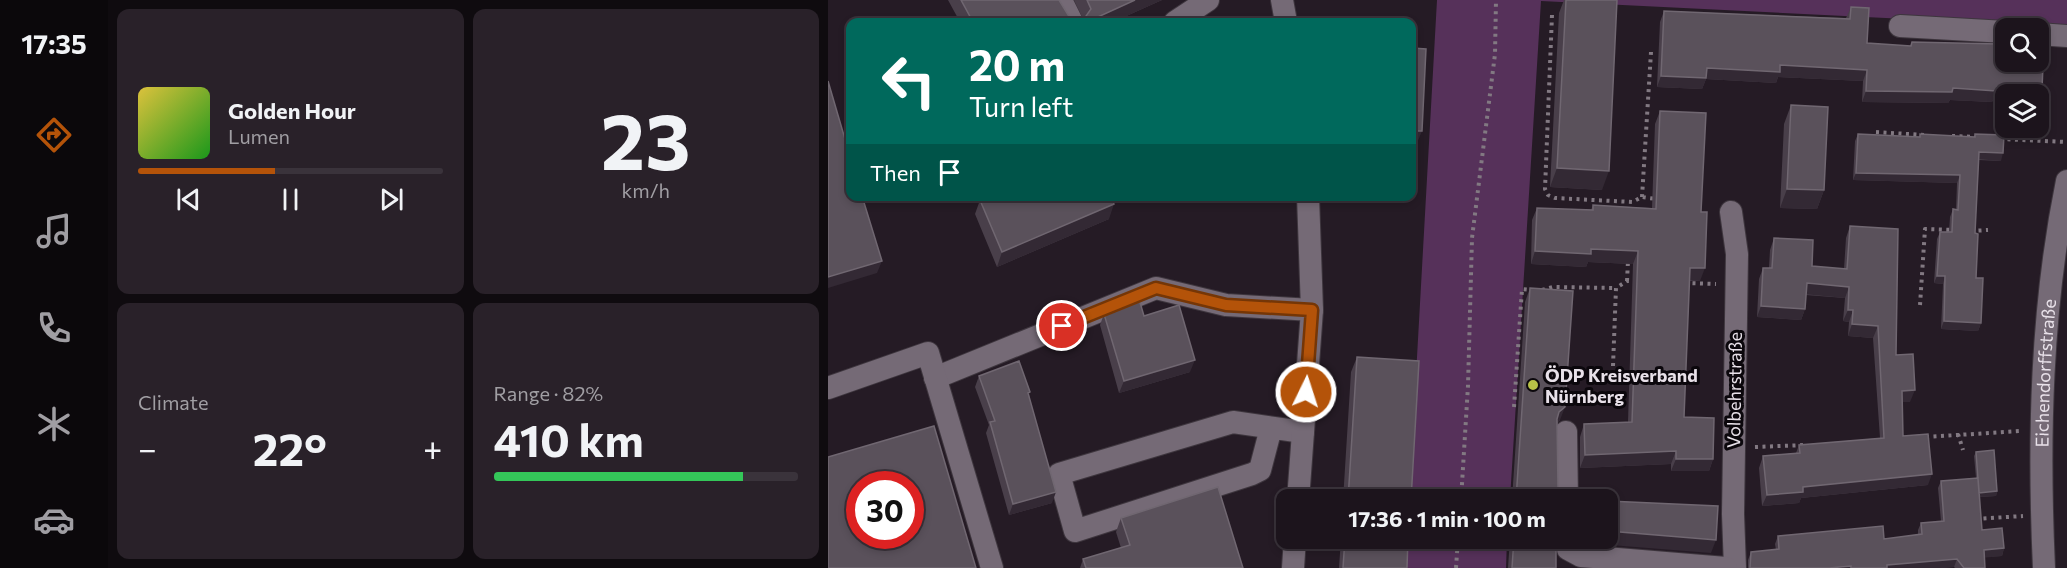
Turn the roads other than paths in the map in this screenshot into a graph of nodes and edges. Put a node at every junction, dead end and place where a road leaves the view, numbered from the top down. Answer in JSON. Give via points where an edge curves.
{"nodes":[{"id":1,"x":1061,"y":0,"type":"edge"},
{"id":2,"x":1208,"y":0,"type":"edge"},
{"id":3,"x":1282,"y":0,"type":"edge"},
{"id":4,"x":1070,"y":18,"type":"edge"},
{"id":5,"x":1181,"y":18,"type":"edge"},
{"id":6,"x":1285,"y":18,"type":"edge"},
{"id":7,"x":1900,"y":26,"type":"dead end"},
{"id":8,"x":1995,"y":31,"type":"edge"},
{"id":9,"x":2049,"y":35,"type":"edge"},
{"id":10,"x":2067,"y":36,"type":"edge"},
{"id":11,"x":2067,"y":181,"type":"edge"},
{"id":12,"x":1308,"y":201,"type":"edge"},
{"id":13,"x":1731,"y":212,"type":"dead end"},
{"id":14,"x":1312,"y":310,"type":"junction"},
{"id":15,"x":935,"y":378,"type":"junction"},
{"id":16,"x":828,"y":388,"type":"edge"},
{"id":17,"x":1270,"y":428,"type":"junction"},
{"id":18,"x":1303,"y":432,"type":"junction"},
{"id":19,"x":1566,"y":432,"type":"dead end"},
{"id":20,"x":1299,"y":489,"type":"edge"},
{"id":21,"x":1567,"y":489,"type":"edge"},
{"id":22,"x":1294,"y":549,"type":"edge"},
{"id":23,"x":1568,"y":549,"type":"edge"},
{"id":24,"x":992,"y":568,"type":"edge"},
{"id":25,"x":1293,"y":568,"type":"edge"},
{"id":26,"x":1726,"y":568,"type":"edge"},
{"id":27,"x":1735,"y":568,"type":"edge"},
{"id":28,"x":2044,"y":568,"type":"edge"}],
"edges":[{"from":1,"to":4,"type":"street"},
{"from":2,"to":5,"type":"street"},
{"from":3,"to":6,"type":"street"},
{"from":7,"to":8,"type":"street"},
{"from":9,"to":10,"type":"street"},
{"from":11,"to":28,"type":"street","name":"Eichendorffstraße","via":[[2056,237],[2047,322],[2042,414]]},
{"from":12,"to":14,"type":"street"},
{"from":13,"to":27,"type":"street","name":"Volbehrstraße","via":[[1737,254]]},
{"from":14,"to":15,"type":"street","via":[[1226,305],[1156,288]]},
{"from":14,"to":18,"type":"street"},
{"from":15,"to":16,"type":"street","via":[[928,353]]},
{"from":15,"to":24,"type":"street"},
{"from":17,"to":17,"type":"street","via":[[1233,422],[1059,474],[1075,531],[1260,470]]},
{"from":17,"to":18,"type":"street"},
{"from":18,"to":20,"type":"street"},
{"from":19,"to":21,"type":"street"},
{"from":22,"to":25,"type":"street"},
{"from":23,"to":26,"type":"street","via":[[1581,556]]}]}
